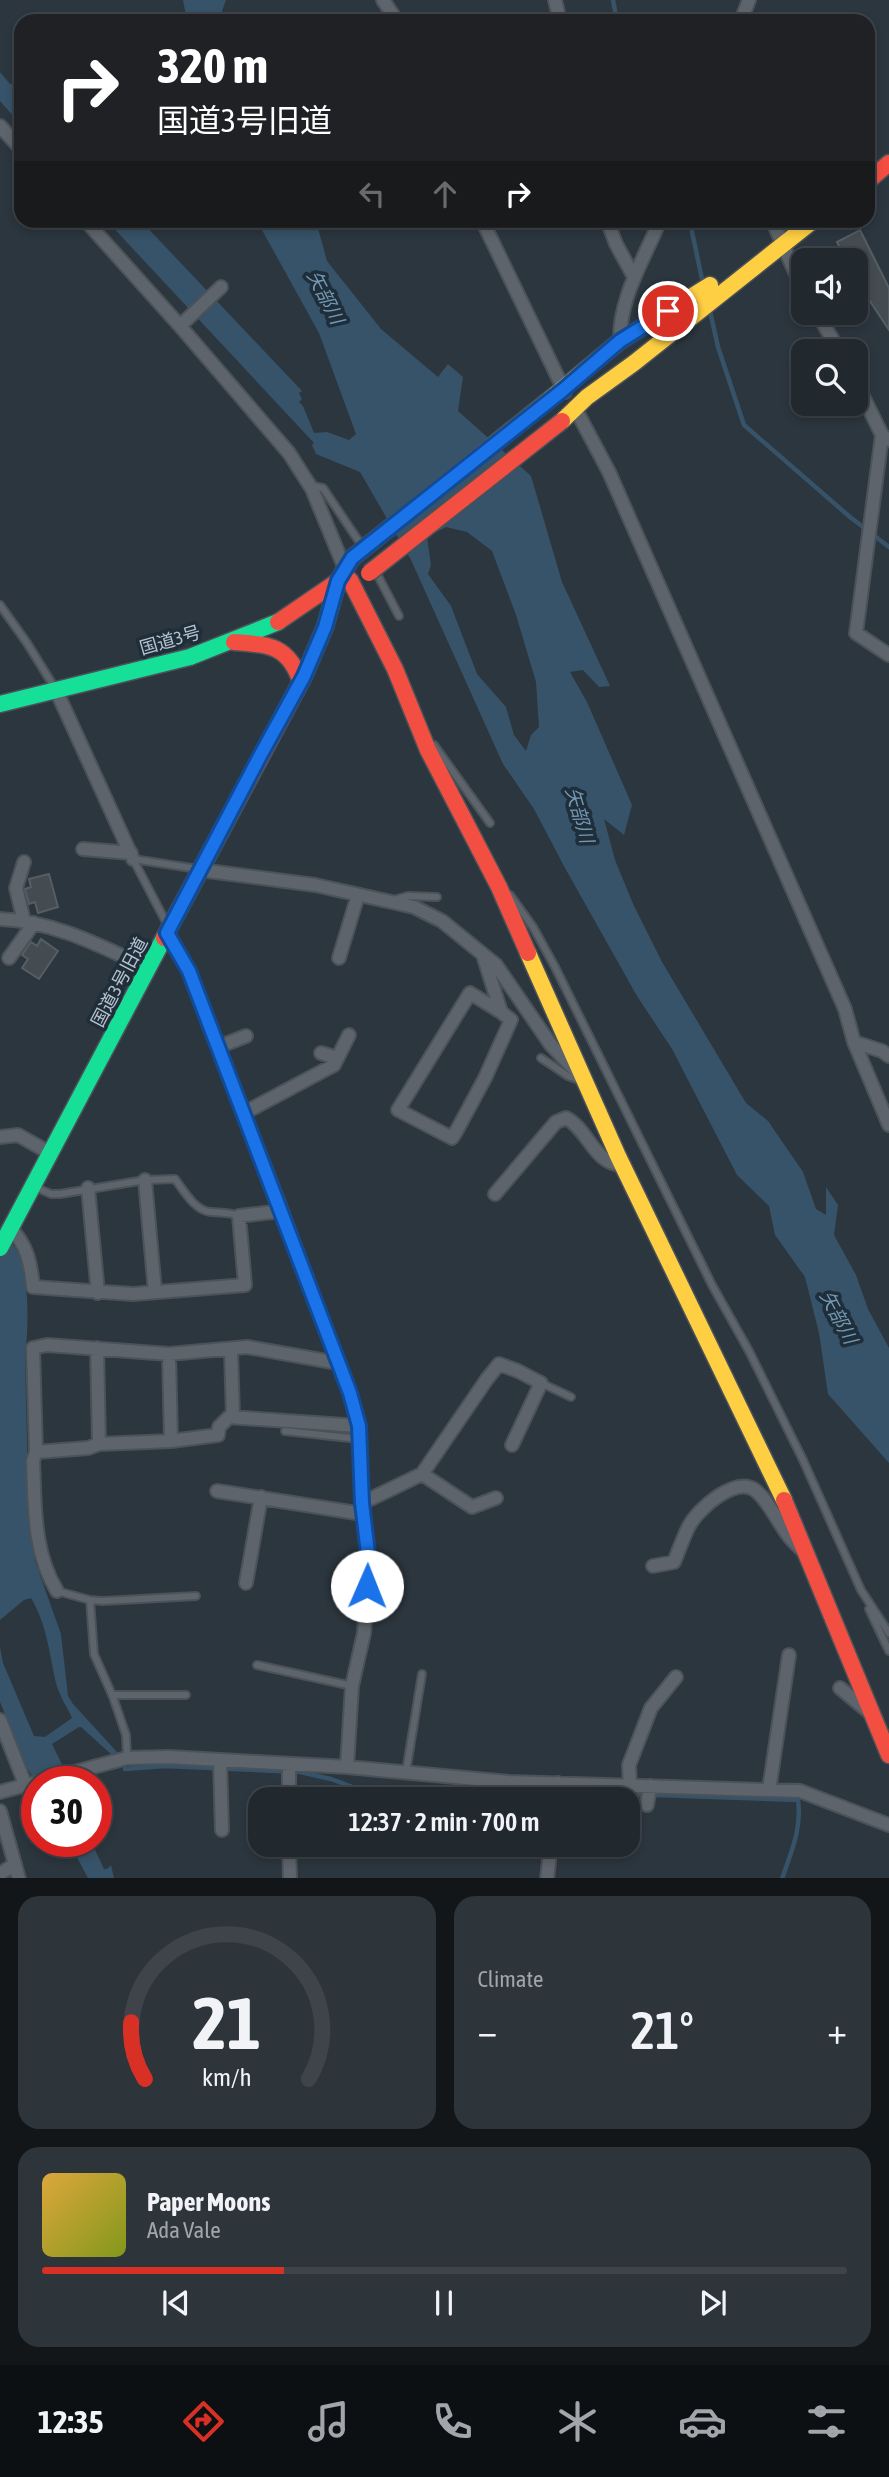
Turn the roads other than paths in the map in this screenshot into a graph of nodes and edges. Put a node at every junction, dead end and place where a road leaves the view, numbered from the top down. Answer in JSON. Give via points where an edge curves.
{"nodes":[{"id":1,"x":0,"y":126,"type":"edge"},
{"id":2,"x":14,"y":141,"type":"edge"},
{"id":3,"x":889,"y":163,"type":"edge"},
{"id":4,"x":875,"y":175,"type":"edge"},
{"id":5,"x":92,"y":228,"type":"edge"},
{"id":6,"x":486,"y":228,"type":"edge"},
{"id":7,"x":610,"y":228,"type":"edge"},
{"id":8,"x":657,"y":228,"type":"edge"},
{"id":9,"x":776,"y":228,"type":"edge"},
{"id":10,"x":803,"y":228,"type":"edge"},
{"id":11,"x":783,"y":243,"type":"junction"},
{"id":12,"x":791,"y":262,"type":"edge"},
{"id":13,"x":634,"y":277,"type":"junction"},
{"id":14,"x":732,"y":278,"type":"junction"},
{"id":15,"x":221,"y":288,"type":"dead end"},
{"id":16,"x":180,"y":326,"type":"junction"},
{"id":17,"x":620,"y":341,"type":"junction"},
{"id":18,"x":634,"y":363,"type":"junction"},
{"id":19,"x":563,"y":390,"type":"junction"},
{"id":20,"x":868,"y":404,"type":"edge"},
{"id":21,"x":575,"y":408,"type":"junction"},
{"id":22,"x":886,"y":438,"type":"edge"},
{"id":23,"x":310,"y":486,"type":"junction"},
{"id":24,"x":347,"y":572,"type":"junction"},
{"id":25,"x":0,"y":605,"type":"edge"},
{"id":26,"x":399,"y":616,"type":"dead end"},
{"id":27,"x":229,"y":641,"type":"junction"},
{"id":28,"x":889,"y":655,"type":"edge"},
{"id":29,"x":301,"y":682,"type":"junction"},
{"id":30,"x":56,"y":690,"type":"junction"},
{"id":31,"x":0,"y":704,"type":"edge"},
{"id":32,"x":415,"y":716,"type":"junction"},
{"id":33,"x":490,"y":823,"type":"dead end"},
{"id":34,"x":83,"y":849,"type":"dead end"},
{"id":35,"x":132,"y":856,"type":"junction"},
{"id":36,"x":24,"y":862,"type":"dead end"},
{"id":37,"x":200,"y":870,"type":"junction"},
{"id":38,"x":499,"y":887,"type":"junction"},
{"id":39,"x":358,"y":895,"type":"junction"},
{"id":40,"x":437,"y":897,"type":"dead end"},
{"id":41,"x":390,"y":902,"type":"junction"},
{"id":42,"x":0,"y":919,"type":"edge"},
{"id":43,"x":29,"y":922,"type":"junction"},
{"id":44,"x":168,"y":931,"type":"junction"},
{"id":45,"x":9,"y":957,"type":"dead end"},
{"id":46,"x":339,"y":958,"type":"dead end"},
{"id":47,"x":484,"y":958,"type":"junction"},
{"id":48,"x":148,"y":968,"type":"junction"},
{"id":49,"x":501,"y":1012,"type":"junction"},
{"id":50,"x":349,"y":1035,"type":"dead end"},
{"id":51,"x":246,"y":1037,"type":"dead end"},
{"id":52,"x":854,"y":1042,"type":"junction"},
{"id":53,"x":218,"y":1047,"type":"junction"},
{"id":54,"x":321,"y":1053,"type":"dead end"},
{"id":55,"x":889,"y":1056,"type":"edge"},
{"id":56,"x":337,"y":1058,"type":"junction"},
{"id":57,"x":541,"y":1058,"type":"dead end"},
{"id":58,"x":581,"y":1078,"type":"junction"},
{"id":59,"x":244,"y":1113,"type":"junction"},
{"id":60,"x":889,"y":1125,"type":"edge"},
{"id":61,"x":0,"y":1137,"type":"edge"},
{"id":62,"x":50,"y":1153,"type":"junction"},
{"id":63,"x":622,"y":1165,"type":"junction"},
{"id":64,"x":145,"y":1180,"type":"junction"},
{"id":65,"x":33,"y":1186,"type":"junction"},
{"id":66,"x":88,"y":1188,"type":"junction"},
{"id":67,"x":495,"y":1194,"type":"dead end"},
{"id":68,"x":282,"y":1211,"type":"junction"},
{"id":69,"x":239,"y":1216,"type":"junction"},
{"id":70,"x":10,"y":1230,"type":"junction"},
{"id":71,"x":0,"y":1248,"type":"edge"},
{"id":72,"x":155,"y":1292,"type":"junction"},
{"id":73,"x":98,"y":1293,"type":"junction"},
{"id":74,"x":97,"y":1348,"type":"junction"},
{"id":75,"x":231,"y":1350,"type":"junction"},
{"id":76,"x":169,"y":1354,"type":"junction"},
{"id":77,"x":338,"y":1363,"type":"junction"},
{"id":78,"x":541,"y":1383,"type":"junction"},
{"id":79,"x":571,"y":1397,"type":"dead end"},
{"id":80,"x":233,"y":1417,"type":"junction"},
{"id":81,"x":285,"y":1431,"type":"dead end"},
{"id":82,"x":359,"y":1433,"type":"junction"},
{"id":83,"x":171,"y":1441,"type":"junction"},
{"id":84,"x":99,"y":1444,"type":"junction"},
{"id":85,"x":512,"y":1445,"type":"dead end"},
{"id":86,"x":36,"y":1452,"type":"junction"},
{"id":87,"x":422,"y":1475,"type":"junction"},
{"id":88,"x":217,"y":1491,"type":"dead end"},
{"id":89,"x":261,"y":1497,"type":"junction"},
{"id":90,"x":496,"y":1498,"type":"dead end"},
{"id":91,"x":363,"y":1509,"type":"junction"},
{"id":92,"x":808,"y":1558,"type":"junction"},
{"id":93,"x":653,"y":1566,"type":"dead end"},
{"id":94,"x":246,"y":1583,"type":"dead end"},
{"id":95,"x":861,"y":1590,"type":"junction"},
{"id":96,"x":57,"y":1591,"type":"joint"},
{"id":97,"x":196,"y":1596,"type":"dead end"},
{"id":98,"x":90,"y":1600,"type":"junction"},
{"id":99,"x":889,"y":1633,"type":"edge"},
{"id":100,"x":889,"y":1651,"type":"edge"},
{"id":101,"x":789,"y":1655,"type":"dead end"},
{"id":102,"x":257,"y":1665,"type":"dead end"},
{"id":103,"x":422,"y":1674,"type":"dead end"},
{"id":104,"x":676,"y":1677,"type":"dead end"},
{"id":105,"x":352,"y":1686,"type":"junction"},
{"id":106,"x":840,"y":1688,"type":"dead end"},
{"id":107,"x":112,"y":1695,"type":"junction"},
{"id":108,"x":186,"y":1695,"type":"dead end"},
{"id":109,"x":874,"y":1716,"type":"junction"},
{"id":110,"x":0,"y":1720,"type":"edge"},
{"id":111,"x":889,"y":1755,"type":"edge"},
{"id":112,"x":127,"y":1758,"type":"junction"},
{"id":113,"x":220,"y":1760,"type":"junction"},
{"id":114,"x":289,"y":1764,"type":"junction"},
{"id":115,"x":96,"y":1766,"type":"edge"},
{"id":116,"x":348,"y":1767,"type":"junction"},
{"id":117,"x":21,"y":1772,"type":"edge"},
{"id":118,"x":406,"y":1774,"type":"junction"},
{"id":119,"x":558,"y":1783,"type":"junction"},
{"id":120,"x":21,"y":1786,"type":"edge"},
{"id":121,"x":630,"y":1786,"type":"junction"},
{"id":122,"x":650,"y":1786,"type":"junction"},
{"id":123,"x":289,"y":1787,"type":"edge"},
{"id":124,"x":558,"y":1787,"type":"edge"},
{"id":125,"x":769,"y":1790,"type":"junction"},
{"id":126,"x":0,"y":1792,"type":"edge"},
{"id":127,"x":647,"y":1805,"type":"dead end"},
{"id":128,"x":0,"y":1811,"type":"edge"},
{"id":129,"x":889,"y":1825,"type":"edge"},
{"id":130,"x":222,"y":1830,"type":"dead end"},
{"id":131,"x":289,"y":1857,"type":"edge"},
{"id":132,"x":550,"y":1857,"type":"edge"},
{"id":133,"x":15,"y":1864,"type":"junction"},
{"id":134,"x":0,"y":1874,"type":"edge"},
{"id":135,"x":19,"y":1878,"type":"edge"},
{"id":136,"x":290,"y":1878,"type":"edge"},
{"id":137,"x":547,"y":1878,"type":"edge"}],
"edges":[{"from":1,"to":2,"type":"street"},
{"from":3,"to":4,"type":"main road"},
{"from":5,"to":16,"type":"street"},
{"from":6,"to":19,"type":"street"},
{"from":7,"to":13,"type":"street"},
{"from":8,"to":13,"type":"street"},
{"from":9,"to":11,"type":"street"},
{"from":10,"to":11,"type":"main road","name":"国道3号"},
{"from":11,"to":12,"type":"street"},
{"from":11,"to":14,"type":"main road","name":"国道3号"},
{"from":13,"to":17,"type":"street","via":[[622,312]]},
{"from":14,"to":17,"type":"main road","name":"国道3号","via":[[686,299]]},
{"from":14,"to":18,"type":"main road","name":"国道3号"},
{"from":15,"to":16,"type":"street"},
{"from":16,"to":23,"type":"street","via":[[289,453]]},
{"from":17,"to":18,"type":"street"},
{"from":17,"to":19,"type":"main road","name":"国道3号"},
{"from":18,"to":21,"type":"main road","name":"国道3号"},
{"from":19,"to":21,"type":"street"},
{"from":19,"to":24,"type":"main road","name":"国道3号","bridge":true},
{"from":20,"to":22,"type":"street"},
{"from":21,"to":24,"type":"main road","name":"国道3号","bridge":true,"via":[[369,573]]},
{"from":21,"to":52,"type":"street","via":[[609,472],[839,997]]},
{"from":22,"to":28,"type":"street","via":[[856,633]]},
{"from":23,"to":24,"type":"street"},
{"from":23,"to":26,"type":"lane","via":[[323,488],[354,533]]},
{"from":24,"to":27,"type":"main road","name":"国道3号","via":[[278,622]]},
{"from":24,"to":29,"type":"main road","name":"国道3号旧道"},
{"from":24,"to":32,"type":"main road"},
{"from":25,"to":30,"type":"lane"},
{"from":27,"to":29,"type":"main road","via":[[281,649],[297,665]]},
{"from":27,"to":30,"type":"main road","name":"国道3号","via":[[190,657]]},
{"from":29,"to":37,"type":"main road","name":"国道3号旧道"},
{"from":30,"to":31,"type":"main road","name":"国道3号"},
{"from":30,"to":35,"type":"street"},
{"from":32,"to":33,"type":"lane"},
{"from":32,"to":38,"type":"main road"},
{"from":34,"to":35,"type":"street"},
{"from":35,"to":37,"type":"lane"},
{"from":35,"to":44,"type":"lane"},
{"from":36,"to":43,"type":"street","via":[[16,888]]},
{"from":37,"to":39,"type":"street"},
{"from":37,"to":44,"type":"main road","name":"国道3号旧道"},
{"from":38,"to":58,"type":"main road"},
{"from":38,"to":95,"type":"lane","via":[[505,886],[555,967],[803,1460]]},
{"from":39,"to":41,"type":"street"},
{"from":39,"to":46,"type":"street"},
{"from":40,"to":41,"type":"lane","via":[[408,896]]},
{"from":41,"to":47,"type":"street","via":[[414,907],[442,921]]},
{"from":42,"to":43,"type":"street"},
{"from":43,"to":45,"type":"street"},
{"from":43,"to":48,"type":"street","via":[[91,941]]},
{"from":44,"to":48,"type":"main road","name":"国道3号旧道"},
{"from":44,"to":53,"type":"street"},
{"from":47,"to":49,"type":"street"},
{"from":47,"to":58,"type":"street","via":[[496,965],[551,1045]]},
{"from":48,"to":62,"type":"main road","name":"国道3号旧道"},
{"from":49,"to":49,"type":"street","via":[[511,1020],[452,1138],[398,1110],[470,993]]},
{"from":50,"to":56,"type":"street"},
{"from":51,"to":53,"type":"street"},
{"from":52,"to":55,"type":"street"},
{"from":52,"to":60,"type":"street"},
{"from":53,"to":59,"type":"street"},
{"from":54,"to":56,"type":"street"},
{"from":56,"to":59,"type":"street","via":[[334,1065]]},
{"from":57,"to":58,"type":"lane","via":[[568,1076]]},
{"from":58,"to":63,"type":"main road"},
{"from":59,"to":68,"type":"street"},
{"from":61,"to":62,"type":"street","via":[[18,1135]]},
{"from":62,"to":65,"type":"main road","name":"国道3号旧道"},
{"from":63,"to":67,"type":"street","via":[[605,1161],[566,1118],[556,1122]]},
{"from":63,"to":92,"type":"main road","via":[[763,1454]]},
{"from":64,"to":66,"type":"lane"},
{"from":64,"to":69,"type":"lane","via":[[175,1179],[198,1208]]},
{"from":64,"to":72,"type":"street"},
{"from":65,"to":66,"type":"lane","via":[[51,1194]]},
{"from":65,"to":70,"type":"main road","name":"国道3号旧道"},
{"from":66,"to":73,"type":"street"},
{"from":68,"to":69,"type":"street"},
{"from":68,"to":77,"type":"street"},
{"from":69,"to":72,"type":"street","via":[[245,1285]]},
{"from":70,"to":71,"type":"main road","name":"国道3号旧道"},
{"from":70,"to":73,"type":"street","via":[[21,1238],[33,1287]]},
{"from":72,"to":73,"type":"street"},
{"from":74,"to":76,"type":"street"},
{"from":74,"to":84,"type":"street"},
{"from":74,"to":86,"type":"street","via":[[33,1348]]},
{"from":75,"to":76,"type":"street"},
{"from":75,"to":77,"type":"street","via":[[247,1347]]},
{"from":75,"to":80,"type":"street"},
{"from":76,"to":83,"type":"street"},
{"from":77,"to":82,"type":"street"},
{"from":78,"to":79,"type":"lane"},
{"from":78,"to":85,"type":"street"},
{"from":78,"to":87,"type":"street","via":[[503,1359]]},
{"from":80,"to":82,"type":"street"},
{"from":80,"to":83,"type":"street","via":[[219,1427],[218,1435]]},
{"from":81,"to":82,"type":"lane"},
{"from":82,"to":91,"type":"street"},
{"from":83,"to":84,"type":"street"},
{"from":84,"to":86,"type":"street"},
{"from":86,"to":96,"type":"street","via":[[38,1547]]},
{"from":87,"to":90,"type":"street","via":[[472,1507]]},
{"from":87,"to":91,"type":"street"},
{"from":88,"to":89,"type":"street"},
{"from":89,"to":91,"type":"street"},
{"from":89,"to":94,"type":"street"},
{"from":91,"to":105,"type":"street","via":[[369,1562],[363,1633]]},
{"from":92,"to":93,"type":"street","via":[[761,1496],[741,1486],[698,1514],[674,1562]]},
{"from":92,"to":109,"type":"main road"},
{"from":95,"to":99,"type":"lane"},
{"from":95,"to":100,"type":"lane"},
{"from":96,"to":98,"type":"lane"},
{"from":97,"to":98,"type":"lane"},
{"from":98,"to":107,"type":"lane","via":[[94,1654]]},
{"from":101,"to":125,"type":"street"},
{"from":102,"to":105,"type":"lane"},
{"from":103,"to":118,"type":"lane"},
{"from":104,"to":121,"type":"street","via":[[651,1708],[629,1765]]},
{"from":105,"to":116,"type":"street"},
{"from":106,"to":109,"type":"street"},
{"from":107,"to":108,"type":"lane"},
{"from":107,"to":112,"type":"lane","via":[[126,1735]]},
{"from":109,"to":111,"type":"main road"},
{"from":110,"to":117,"type":"street"},
{"from":112,"to":113,"type":"street"},
{"from":112,"to":115,"type":"street"},
{"from":113,"to":114,"type":"street"},
{"from":113,"to":130,"type":"street"},
{"from":114,"to":116,"type":"street"},
{"from":114,"to":123,"type":"street"},
{"from":116,"to":118,"type":"street"},
{"from":118,"to":119,"type":"street"},
{"from":119,"to":121,"type":"street"},
{"from":119,"to":124,"type":"street"},
{"from":120,"to":126,"type":"street"},
{"from":121,"to":122,"type":"street"},
{"from":122,"to":125,"type":"street"},
{"from":122,"to":127,"type":"street"},
{"from":125,"to":129,"type":"street","via":[[800,1791]]},
{"from":128,"to":133,"type":"street"},
{"from":131,"to":136,"type":"street"},
{"from":132,"to":137,"type":"street"},
{"from":133,"to":134,"type":"street"},
{"from":133,"to":135,"type":"street"}]}
